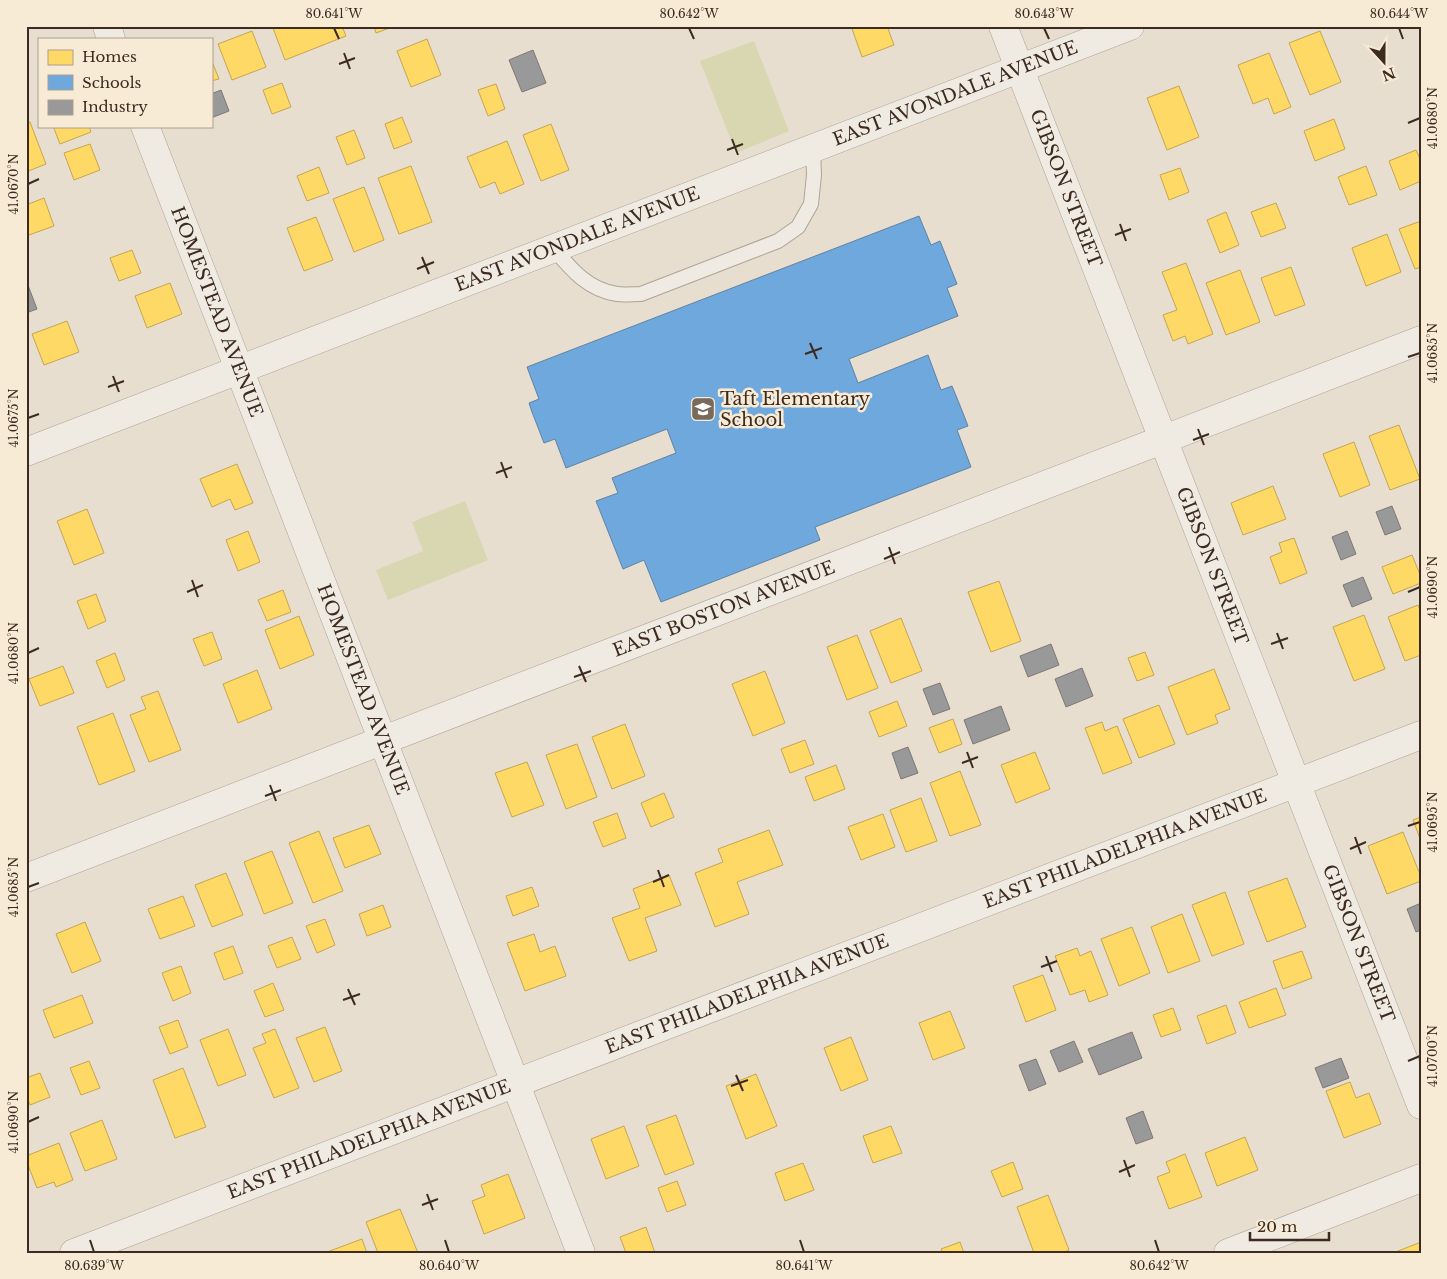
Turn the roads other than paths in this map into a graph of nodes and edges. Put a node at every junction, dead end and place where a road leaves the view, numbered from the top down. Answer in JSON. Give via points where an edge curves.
{"nodes":[{"id":1,"x":107,"y":26,"type":"edge"},
{"id":2,"x":1003,"y":26,"type":"edge"},
{"id":3,"x":1130,"y":26,"type":"edge"},
{"id":4,"x":112,"y":38,"type":"edge"},
{"id":5,"x":1019,"y":69,"type":"junction"},
{"id":6,"x":146,"y":128,"type":"edge"},
{"id":7,"x":813,"y":149,"type":"junction"},
{"id":8,"x":554,"y":248,"type":"junction"},
{"id":9,"x":1421,"y":340,"type":"edge"},
{"id":10,"x":240,"y":370,"type":"junction"},
{"id":11,"x":1163,"y":439,"type":"junction"},
{"id":12,"x":26,"y":452,"type":"edge"},
{"id":13,"x":1421,"y":735,"type":"edge"},
{"id":14,"x":382,"y":740,"type":"junction"},
{"id":15,"x":1296,"y":783,"type":"junction"},
{"id":16,"x":26,"y":878,"type":"edge"},
{"id":17,"x":515,"y":1083,"type":"junction"},
{"id":18,"x":1421,"y":1105,"type":"edge"},
{"id":19,"x":1421,"y":1178,"type":"edge"},
{"id":20,"x":74,"y":1253,"type":"edge"},
{"id":21,"x":581,"y":1253,"type":"edge"},
{"id":22,"x":1228,"y":1253,"type":"edge"}],
"edges":[{"from":1,"to":4,"type":"street"},
{"from":2,"to":5,"type":"street","name":"GIBSON STREET"},
{"from":3,"to":5,"type":"street","name":"EAST AVONDALE AVENUE"},
{"from":5,"to":7,"type":"street","name":"EAST AVONDALE AVENUE"},
{"from":5,"to":11,"type":"street","name":"GIBSON STREET"},
{"from":6,"to":10,"type":"street","name":"HOMESTEAD AVENUE"},
{"from":7,"to":8,"type":"street","name":"EAST AVONDALE AVENUE"},
{"from":7,"to":8,"type":"lane","via":[[811,204],[798,227],[778,241],[641,294],[617,294],[595,288],[576,275]]},
{"from":8,"to":10,"type":"street","name":"EAST AVONDALE AVENUE"},
{"from":9,"to":11,"type":"street","name":"EAST BOSTON AVENUE"},
{"from":10,"to":12,"type":"street","name":"EAST AVONDALE AVENUE"},
{"from":10,"to":14,"type":"street","name":"HOMESTEAD AVENUE"},
{"from":11,"to":14,"type":"street","name":"EAST BOSTON AVENUE"},
{"from":11,"to":15,"type":"street","name":"GIBSON STREET"},
{"from":13,"to":15,"type":"street","name":"EAST PHILADELPHIA AVENUE"},
{"from":14,"to":16,"type":"street","name":"EAST BOSTON AVENUE"},
{"from":14,"to":17,"type":"street","name":"HOMESTEAD AVENUE"},
{"from":15,"to":17,"type":"street","name":"EAST PHILADELPHIA AVENUE"},
{"from":15,"to":18,"type":"street","name":"GIBSON STREET"},
{"from":17,"to":20,"type":"street","name":"EAST PHILADELPHIA AVENUE"},
{"from":17,"to":21,"type":"street","name":"HOMESTEAD AVENUE"},
{"from":19,"to":22,"type":"street"}]}
